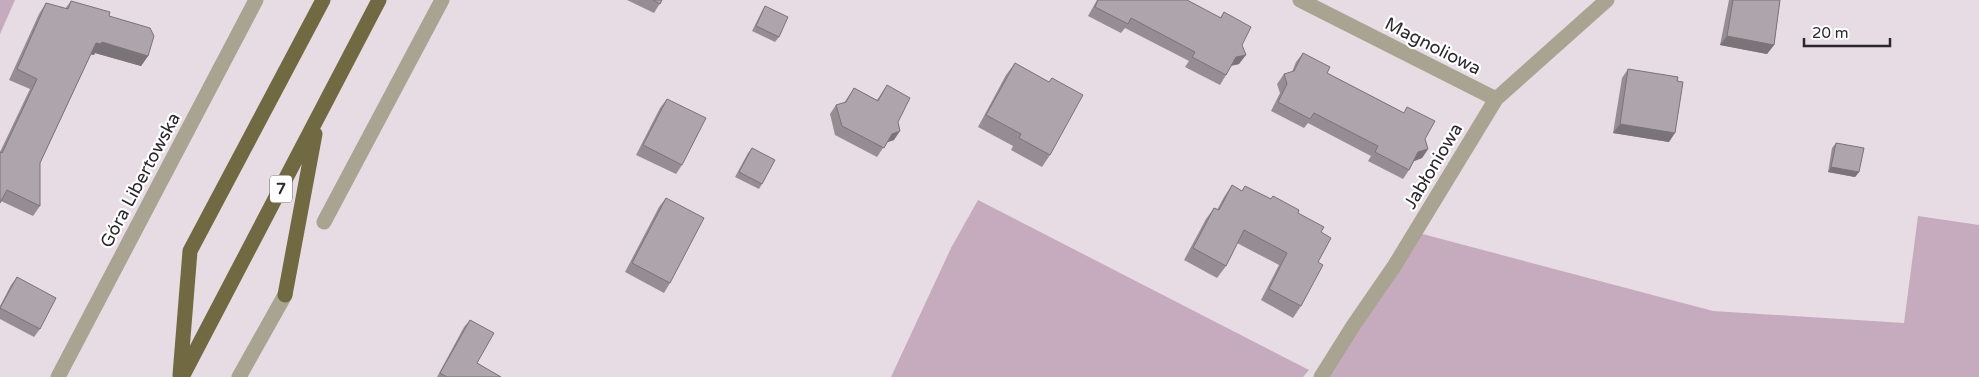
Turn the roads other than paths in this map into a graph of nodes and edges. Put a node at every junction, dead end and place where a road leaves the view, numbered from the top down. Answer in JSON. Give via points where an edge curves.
{"nodes":[{"id":1,"x":256,"y":0,"type":"edge"},
{"id":2,"x":322,"y":0,"type":"edge"},
{"id":3,"x":379,"y":0,"type":"edge"},
{"id":4,"x":442,"y":0,"type":"edge"},
{"id":5,"x":1300,"y":0,"type":"edge"},
{"id":6,"x":1607,"y":0,"type":"edge"},
{"id":7,"x":1496,"y":99,"type":"junction"},
{"id":8,"x":318,"y":118,"type":"junction"},
{"id":9,"x":324,"y":222,"type":"dead end"},
{"id":10,"x":285,"y":295,"type":"joint"},
{"id":11,"x":58,"y":377,"type":"edge"},
{"id":12,"x":181,"y":377,"type":"edge"},
{"id":13,"x":239,"y":377,"type":"edge"},
{"id":14,"x":1322,"y":377,"type":"edge"}],
"edges":[{"from":1,"to":11,"type":"street","name":"Góra Libertowska"},
{"from":2,"to":12,"type":"highway","number":"7","via":[[190,251]]},
{"from":3,"to":8,"type":"highway","number":"7"},
{"from":4,"to":9,"type":"street"},
{"from":5,"to":7,"type":"street","name":"Magnoliowa"},
{"from":6,"to":7,"type":"street","name":"Jabłoniowa"},
{"from":7,"to":14,"type":"street","name":"Jabłoniowa"},
{"from":8,"to":10,"type":"highway"},
{"from":8,"to":12,"type":"highway","number":"7"},
{"from":10,"to":13,"type":"street"}]}
